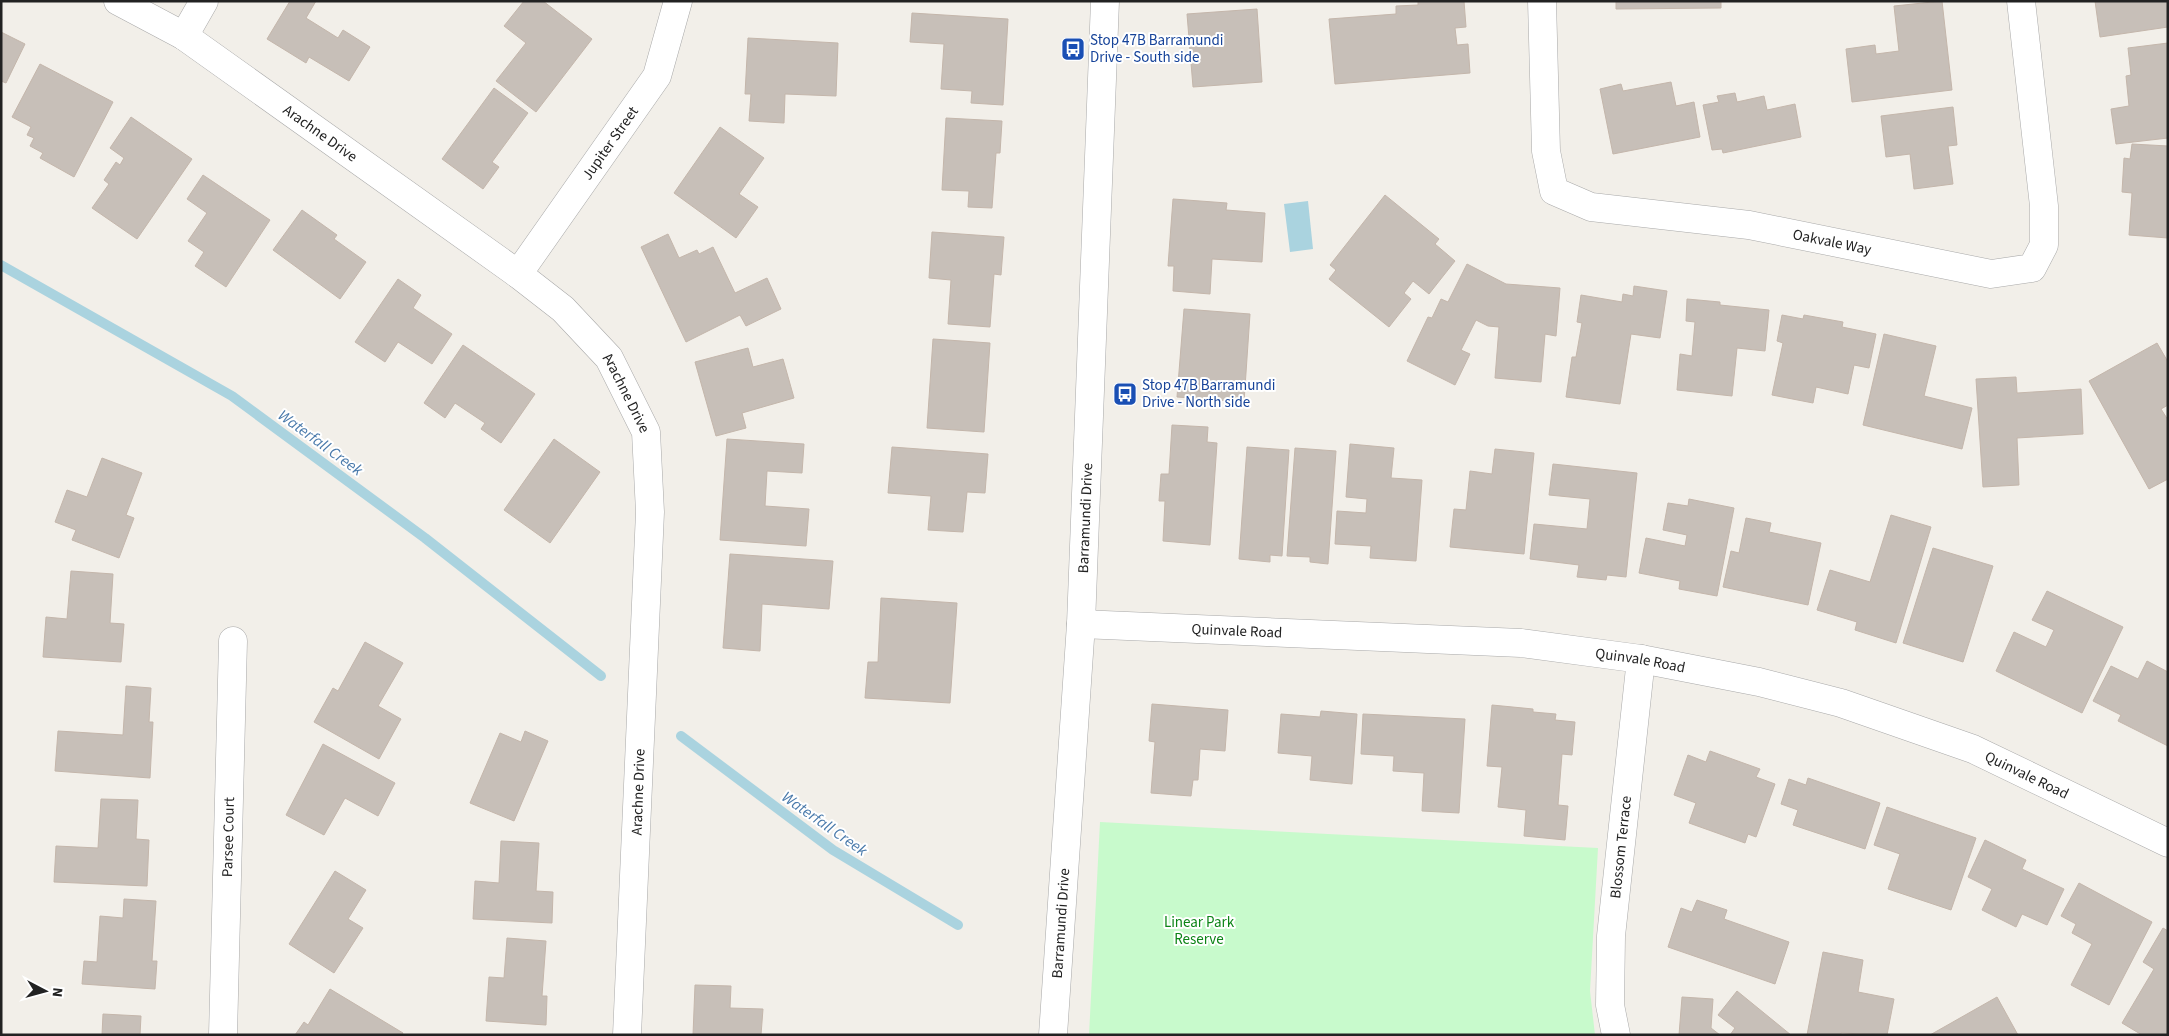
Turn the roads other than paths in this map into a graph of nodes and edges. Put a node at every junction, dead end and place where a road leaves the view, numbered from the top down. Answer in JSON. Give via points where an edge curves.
{"nodes":[{"id":1,"x":118,"y":1,"type":"edge"},
{"id":2,"x":204,"y":1,"type":"edge"},
{"id":3,"x":678,"y":1,"type":"edge"},
{"id":4,"x":1105,"y":1,"type":"edge"},
{"id":5,"x":1542,"y":1,"type":"edge"},
{"id":6,"x":2021,"y":1,"type":"edge"},
{"id":7,"x":184,"y":36,"type":"junction"},
{"id":8,"x":518,"y":274,"type":"junction"},
{"id":9,"x":1081,"y":624,"type":"junction"},
{"id":10,"x":233,"y":641,"type":"dead end"},
{"id":11,"x":1641,"y":659,"type":"junction"},
{"id":12,"x":2168,"y":843,"type":"edge"},
{"id":13,"x":223,"y":1035,"type":"edge"},
{"id":14,"x":627,"y":1035,"type":"edge"},
{"id":15,"x":1053,"y":1035,"type":"edge"},
{"id":16,"x":1616,"y":1035,"type":"edge"}],
"edges":[{"from":1,"to":7,"type":"street","name":"Arachne Drive"},
{"from":2,"to":7,"type":"street"},
{"from":3,"to":8,"type":"street","name":"Jupiter Street","via":[[657,76]]},
{"from":4,"to":9,"type":"street","name":"Barramundi Drive"},
{"from":5,"to":6,"type":"street","name":"Oakvale Way","via":[[1546,151],[1554,191],[1591,207],[1748,225],[1991,274],[2032,268],[2044,245],[2044,206]]},
{"from":7,"to":8,"type":"street","name":"Arachne Drive"},
{"from":8,"to":14,"type":"street","name":"Arachne Drive","via":[[563,309],[609,358],[646,432],[650,512]]},
{"from":9,"to":11,"type":"street","name":"Quinvale Road","via":[[1521,643]]},
{"from":9,"to":15,"type":"street","name":"Barramundi Drive"},
{"from":10,"to":13,"type":"street","name":"Parsee Court"},
{"from":11,"to":12,"type":"street","name":"Quinvale Road","via":[[1759,682],[1841,703],[1973,749]]},
{"from":11,"to":16,"type":"street","name":"Blossom Terrace","via":[[1611,936],[1610,1004]]}]}
